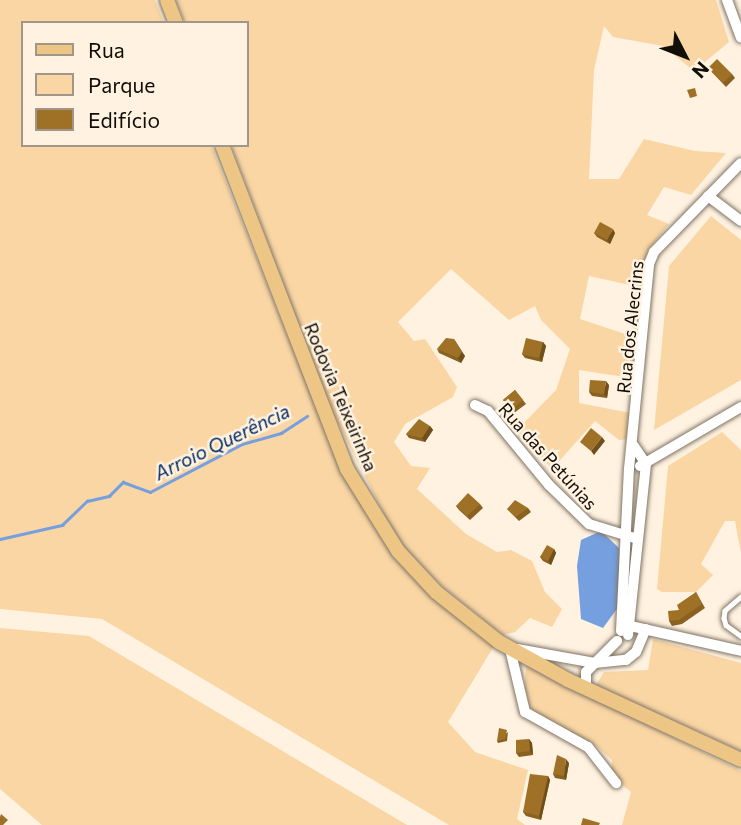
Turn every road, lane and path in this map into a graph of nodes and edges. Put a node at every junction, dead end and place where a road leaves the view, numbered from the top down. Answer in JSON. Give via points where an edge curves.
{"nodes":[{"id":1,"x":167,"y":0,"type":"edge"},
{"id":2,"x":727,"y":0,"type":"edge"},
{"id":3,"x":175,"y":21,"type":"edge"},
{"id":4,"x":741,"y":37,"type":"edge"},
{"id":5,"x":223,"y":147,"type":"edge"},
{"id":6,"x":741,"y":163,"type":"edge"},
{"id":7,"x":708,"y":196,"type":"junction"},
{"id":8,"x":741,"y":220,"type":"edge"},
{"id":9,"x":475,"y":405,"type":"dead end"},
{"id":10,"x":741,"y":407,"type":"edge"},
{"id":11,"x":634,"y":446,"type":"junction"},
{"id":12,"x":646,"y":464,"type":"junction"},
{"id":13,"x":629,"y":469,"type":"junction"},
{"id":14,"x":624,"y":537,"type":"junction"},
{"id":15,"x":638,"y":539,"type":"junction"},
{"id":16,"x":741,"y":597,"type":"edge"},
{"id":17,"x":646,"y":629,"type":"junction"},
{"id":18,"x":622,"y":636,"type":"junction"},
{"id":19,"x":741,"y":636,"type":"edge"},
{"id":20,"x":510,"y":648,"type":"junction"},
{"id":21,"x":741,"y":651,"type":"edge"},
{"id":22,"x":596,"y":663,"type":"junction"},
{"id":23,"x":586,"y":688,"type":"junction"},
{"id":24,"x":741,"y":760,"type":"edge"},
{"id":25,"x":615,"y":783,"type":"dead end"}],
"edges":[{"from":1,"to":3,"type":"main road"},
{"from":2,"to":4,"type":"street"},
{"from":5,"to":20,"type":"main road","name":"Rodovia Teixeirinha","via":[[353,480],[398,551],[417,572],[467,619]]},
{"from":6,"to":7,"type":"street","name":"Rua dos Alecrins"},
{"from":7,"to":8,"type":"street"},
{"from":7,"to":11,"type":"street","name":"Rua dos Alecrins","via":[[654,252],[649,264]]},
{"from":9,"to":14,"type":"street","name":"Rua das Petúnias","via":[[488,411],[582,517]]},
{"from":10,"to":12,"type":"street"},
{"from":11,"to":12,"type":"street"},
{"from":11,"to":13,"type":"street","name":"Rua dos Alecrins"},
{"from":12,"to":13,"type":"street"},
{"from":12,"to":15,"type":"street"},
{"from":13,"to":14,"type":"street","name":"Rua dos Alecrins"},
{"from":14,"to":15,"type":"street","name":"Rua das Petúnias"},
{"from":14,"to":18,"type":"street","name":"Rua dos Alecrins"},
{"from":15,"to":18,"type":"street"},
{"from":16,"to":19,"type":"lane","via":[[725,611],[724,618]]},
{"from":17,"to":18,"type":"street"},
{"from":17,"to":21,"type":"street"},
{"from":17,"to":22,"type":"street","via":[[632,657]]},
{"from":18,"to":22,"type":"street"},
{"from":20,"to":22,"type":"street"},
{"from":20,"to":23,"type":"main road","name":"Rodovia Teixeirinha"},
{"from":20,"to":25,"type":"street","via":[[516,661],[518,692],[532,719],[588,747]]},
{"from":22,"to":23,"type":"street","via":[[586,672]]},
{"from":23,"to":24,"type":"main road","name":"Rodovia Teixeirinha"}]}
